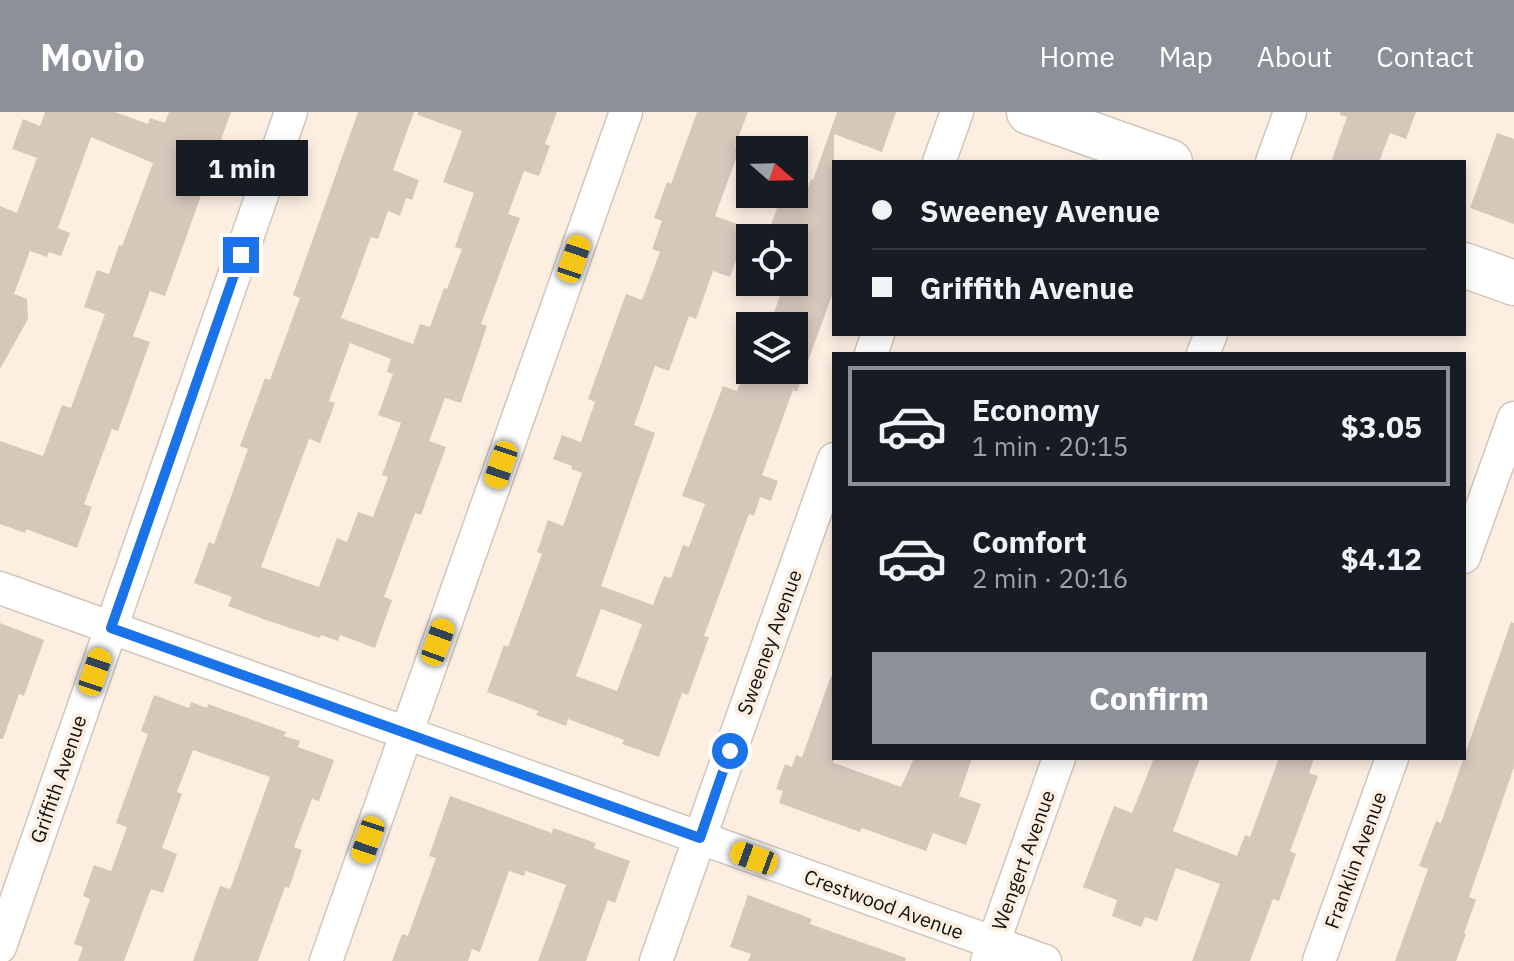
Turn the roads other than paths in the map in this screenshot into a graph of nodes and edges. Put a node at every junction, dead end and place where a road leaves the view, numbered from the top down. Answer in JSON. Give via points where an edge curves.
{"nodes":[{"id":1,"x":291,"y":112,"type":"edge"},
{"id":2,"x":626,"y":112,"type":"edge"},
{"id":3,"x":957,"y":112,"type":"edge"},
{"id":4,"x":1029,"y":112,"type":"edge"},
{"id":5,"x":1290,"y":112,"type":"edge"},
{"id":6,"x":940,"y":160,"type":"edge"},
{"id":7,"x":1164,"y":160,"type":"edge"},
{"id":8,"x":1273,"y":160,"type":"edge"},
{"id":9,"x":1466,"y":266,"type":"edge"},
{"id":10,"x":1514,"y":283,"type":"edge"},
{"id":11,"x":1514,"y":418,"type":"edge"},
{"id":12,"x":832,"y":465,"type":"edge"},
{"id":13,"x":1466,"y":551,"type":"edge"},
{"id":14,"x":0,"y":588,"type":"edge"},
{"id":15,"x":111,"y":628,"type":"junction"},
{"id":16,"x":405,"y":733,"type":"junction"},
{"id":17,"x":1058,"y":760,"type":"edge"},
{"id":18,"x":1391,"y":760,"type":"edge"},
{"id":19,"x":700,"y":838,"type":"junction"},
{"id":20,"x":0,"y":947,"type":"edge"},
{"id":21,"x":990,"y":952,"type":"edge"},
{"id":22,"x":326,"y":961,"type":"edge"},
{"id":23,"x":656,"y":961,"type":"edge"},
{"id":24,"x":1045,"y":961,"type":"edge"},
{"id":25,"x":1319,"y":961,"type":"edge"}],
"edges":[{"from":1,"to":15,"type":"street","name":"Griffith Avenue"},
{"from":2,"to":16,"type":"street"},
{"from":3,"to":6,"type":"street"},
{"from":4,"to":7,"type":"street"},
{"from":5,"to":8,"type":"street"},
{"from":9,"to":10,"type":"street"},
{"from":11,"to":13,"type":"street"},
{"from":12,"to":19,"type":"street","name":"Sweeney Avenue"},
{"from":14,"to":15,"type":"street","name":"Crestwood Avenue"},
{"from":15,"to":16,"type":"street","name":"Crestwood Avenue"},
{"from":15,"to":20,"type":"street","name":"Griffith Avenue"},
{"from":16,"to":19,"type":"street","name":"Crestwood Avenue"},
{"from":16,"to":22,"type":"street"},
{"from":17,"to":21,"type":"street","name":"Wengert Avenue"},
{"from":18,"to":25,"type":"street","name":"Franklin Avenue"},
{"from":19,"to":21,"type":"street","name":"Crestwood Avenue"},
{"from":19,"to":23,"type":"street","name":"Sweeney Avenue"},
{"from":21,"to":24,"type":"street","name":"Crestwood Avenue"}]}
